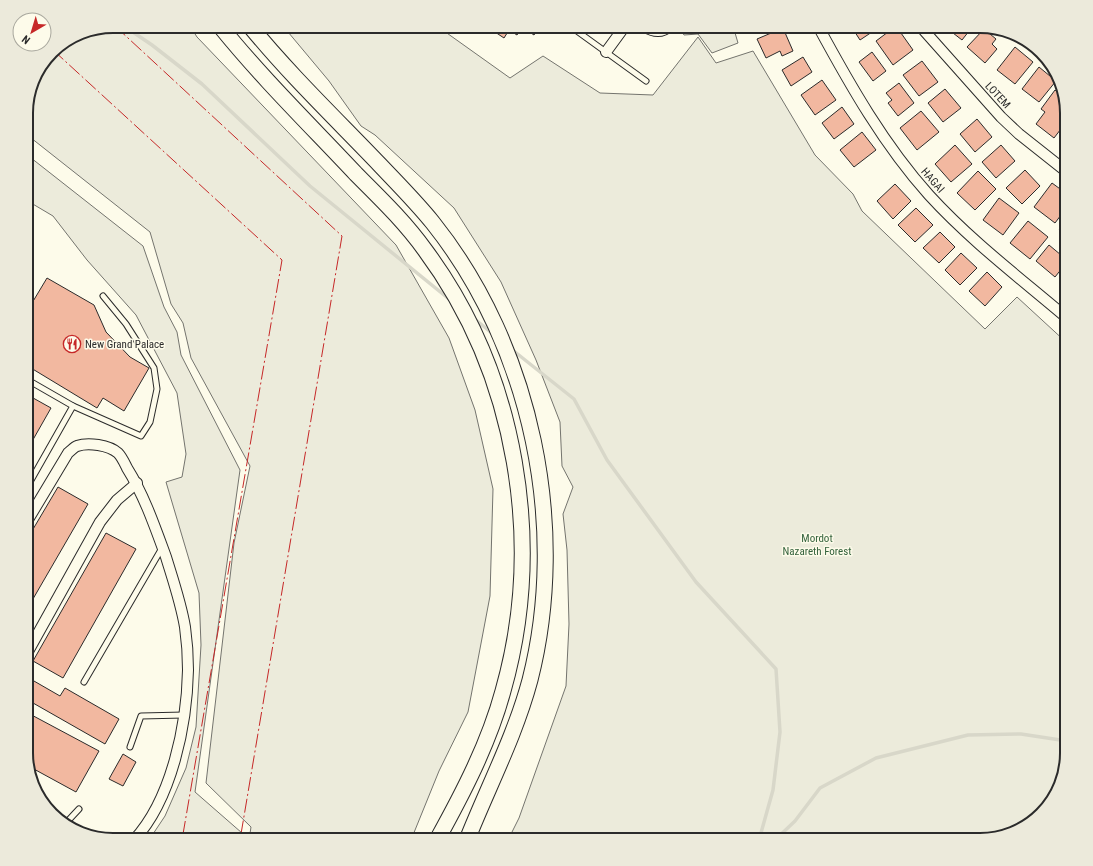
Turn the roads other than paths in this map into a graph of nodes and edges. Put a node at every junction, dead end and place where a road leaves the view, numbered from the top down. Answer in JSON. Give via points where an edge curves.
{"nodes":[{"id":1,"x":226,"y":33,"type":"edge"},
{"id":2,"x":256,"y":33,"type":"edge"},
{"id":3,"x":580,"y":33,"type":"edge"},
{"id":4,"x":620,"y":33,"type":"edge"},
{"id":5,"x":822,"y":33,"type":"edge"},
{"id":6,"x":926,"y":33,"type":"edge"},
{"id":7,"x":606,"y":52,"type":"junction"},
{"id":8,"x":646,"y":81,"type":"dead end"},
{"id":9,"x":1060,"y":166,"type":"edge"},
{"id":10,"x":103,"y":296,"type":"dead end"},
{"id":11,"x":1060,"y":312,"type":"edge"},
{"id":12,"x":33,"y":383,"type":"edge"},
{"id":13,"x":73,"y":406,"type":"junction"},
{"id":14,"x":33,"y":477,"type":"edge"},
{"id":15,"x":137,"y":483,"type":"junction"},
{"id":16,"x":33,"y":511,"type":"edge"},
{"id":17,"x":162,"y":547,"type":"junction"},
{"id":18,"x":33,"y":643,"type":"edge"},
{"id":19,"x":84,"y":682,"type":"dead end"},
{"id":20,"x":184,"y":715,"type":"junction"},
{"id":21,"x":130,"y":747,"type":"dead end"},
{"id":22,"x":79,"y":809,"type":"dead end"},
{"id":23,"x":69,"y":820,"type":"edge"},
{"id":24,"x":139,"y":833,"type":"edge"},
{"id":25,"x":441,"y":833,"type":"edge"},
{"id":26,"x":470,"y":833,"type":"edge"}],
"edges":[{"from":1,"to":25,"type":"main road","via":[[261,74],[426,250],[451,290],[479,345],[507,427],[521,522],[522,581],[516,637],[502,694],[489,731]]},
{"from":2,"to":26,"type":"main road","via":[[404,190],[459,258],[500,336],[529,422],[543,500],[544,521],[544,582],[538,641],[518,719]]},
{"from":3,"to":7,"type":"lane"},
{"from":4,"to":7,"type":"street"},
{"from":5,"to":11,"type":"street","name":"HAGAI","via":[[880,130],[929,195],[989,252]]},
{"from":6,"to":9,"type":"street","name":"LOTEM","via":[[1001,117]]},
{"from":7,"to":8,"type":"lane"},
{"from":10,"to":13,"type":"lane","via":[[126,324],[154,368],[157,389],[150,422],[141,436]]},
{"from":12,"to":13,"type":"lane"},
{"from":13,"to":14,"type":"lane"},
{"from":15,"to":16,"type":"street","via":[[118,452],[89,443],[76,446],[68,453]]},
{"from":15,"to":17,"type":"street"},
{"from":15,"to":18,"type":"street","via":[[117,500],[100,522]]},
{"from":17,"to":19,"type":"lane"},
{"from":17,"to":20,"type":"street","via":[[176,588],[185,628],[188,670]]},
{"from":20,"to":21,"type":"lane","via":[[141,716]]},
{"from":20,"to":24,"type":"street","via":[[177,753],[164,790]]},
{"from":22,"to":23,"type":"lane"}]}
